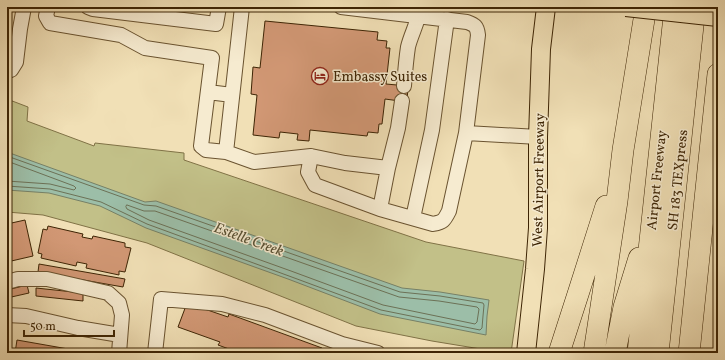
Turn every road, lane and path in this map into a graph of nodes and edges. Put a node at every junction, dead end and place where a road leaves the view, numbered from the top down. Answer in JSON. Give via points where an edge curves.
{"nodes":[{"id":1,"x":24,"y":7,"type":"edge"},
{"id":2,"x":48,"y":7,"type":"edge"},
{"id":3,"x":88,"y":7,"type":"edge"},
{"id":4,"x":219,"y":7,"type":"edge"},
{"id":5,"x":242,"y":7,"type":"edge"},
{"id":6,"x":342,"y":7,"type":"edge"},
{"id":7,"x":546,"y":7,"type":"edge"},
{"id":8,"x":626,"y":7,"type":"edge"},
{"id":9,"x":646,"y":7,"type":"edge"},
{"id":10,"x":675,"y":7,"type":"edge"},
{"id":11,"x":695,"y":7,"type":"edge"},
{"id":12,"x":706,"y":7,"type":"edge"},
{"id":13,"x":420,"y":11,"type":"edge"},
{"id":14,"x":718,"y":17,"type":"edge"},
{"id":15,"x":447,"y":19,"type":"junction"},
{"id":16,"x":7,"y":71,"type":"edge"},
{"id":17,"x":718,"y":74,"type":"edge"},
{"id":18,"x":404,"y":86,"type":"dead end"},
{"id":19,"x":208,"y":92,"type":"junction"},
{"id":20,"x":232,"y":95,"type":"junction"},
{"id":21,"x":402,"y":101,"type":"dead end"},
{"id":22,"x":466,"y":133,"type":"junction"},
{"id":23,"x":538,"y":137,"type":"junction"},
{"id":24,"x":623,"y":150,"type":"junction"},
{"id":25,"x":226,"y":152,"type":"junction"},
{"id":26,"x":311,"y":156,"type":"junction"},
{"id":27,"x":388,"y":168,"type":"junction"},
{"id":28,"x":654,"y":208,"type":"junction"},
{"id":29,"x":380,"y":209,"type":"junction"},
{"id":30,"x":413,"y":218,"type":"junction"},
{"id":31,"x":7,"y":282,"type":"edge"},
{"id":32,"x":7,"y":316,"type":"edge"},
{"id":33,"x":120,"y":335,"type":"junction"},
{"id":34,"x":341,"y":349,"type":"edge"},
{"id":35,"x":119,"y":353,"type":"edge"},
{"id":36,"x":155,"y":353,"type":"edge"},
{"id":37,"x":378,"y":353,"type":"edge"},
{"id":38,"x":526,"y":353,"type":"edge"},
{"id":39,"x":559,"y":353,"type":"edge"},
{"id":40,"x":594,"y":353,"type":"edge"},
{"id":41,"x":615,"y":353,"type":"edge"},
{"id":42,"x":638,"y":353,"type":"edge"},
{"id":43,"x":658,"y":353,"type":"edge"},
{"id":44,"x":670,"y":353,"type":"edge"},
{"id":45,"x":690,"y":353,"type":"edge"}],
"edges":[{"from":1,"to":16,"type":"lane","via":[[16,62],[11,70]]},
{"from":2,"to":19,"type":"lane","via":[[46,16],[50,23],[121,35],[145,48],[212,58]]},
{"from":3,"to":4,"type":"lane","via":[[216,24]]},
{"from":5,"to":20,"type":"lane"},
{"from":6,"to":13,"type":"lane"},
{"from":7,"to":23,"type":"main road","name":"West Airport Freeway","via":[[541,49]]},
{"from":8,"to":14,"type":"main road","bridge":true},
{"from":9,"to":24,"type":"highway"},
{"from":10,"to":28,"type":"highway","name":"Airport Freeway"},
{"from":11,"to":43,"type":"highway","name":"SH 183 TEXpress"},
{"from":12,"to":44,"type":"highway","name":"SH 183 TEXpress"},
{"from":13,"to":15,"type":"lane"},
{"from":13,"to":18,"type":"lane","via":[[408,48]]},
{"from":15,"to":22,"type":"lane","via":[[474,24],[478,29]]},
{"from":15,"to":30,"type":"lane","via":[[432,130]]},
{"from":17,"to":45,"type":"highway"},
{"from":19,"to":20,"type":"lane"},
{"from":19,"to":25,"type":"lane","via":[[201,146],[206,150]]},
{"from":20,"to":25,"type":"lane"},
{"from":21,"to":27,"type":"lane"},
{"from":22,"to":23,"type":"lane"},
{"from":22,"to":30,"type":"lane","via":[[446,218],[442,223],[433,224]]},
{"from":23,"to":38,"type":"main road","name":"West Airport Freeway","via":[[538,228]]},
{"from":24,"to":39,"type":"highway"},
{"from":24,"to":40,"type":"highway"},
{"from":25,"to":26,"type":"lane","via":[[254,162]]},
{"from":26,"to":27,"type":"lane"},
{"from":26,"to":29,"type":"lane","via":[[308,172],[315,185]]},
{"from":27,"to":29,"type":"lane"},
{"from":28,"to":41,"type":"highway","via":[[624,307]]},
{"from":28,"to":42,"type":"highway","name":"Airport Freeway"},
{"from":29,"to":30,"type":"lane"},
{"from":31,"to":33,"type":"lane","via":[[18,279],[47,279],[108,293],[119,303],[122,315]]},
{"from":32,"to":33,"type":"lane","via":[[26,316]]},
{"from":33,"to":35,"type":"lane"},
{"from":34,"to":36,"type":"lane","via":[[265,316],[222,304],[161,299]]},
{"from":34,"to":37,"type":"lane"}]}
